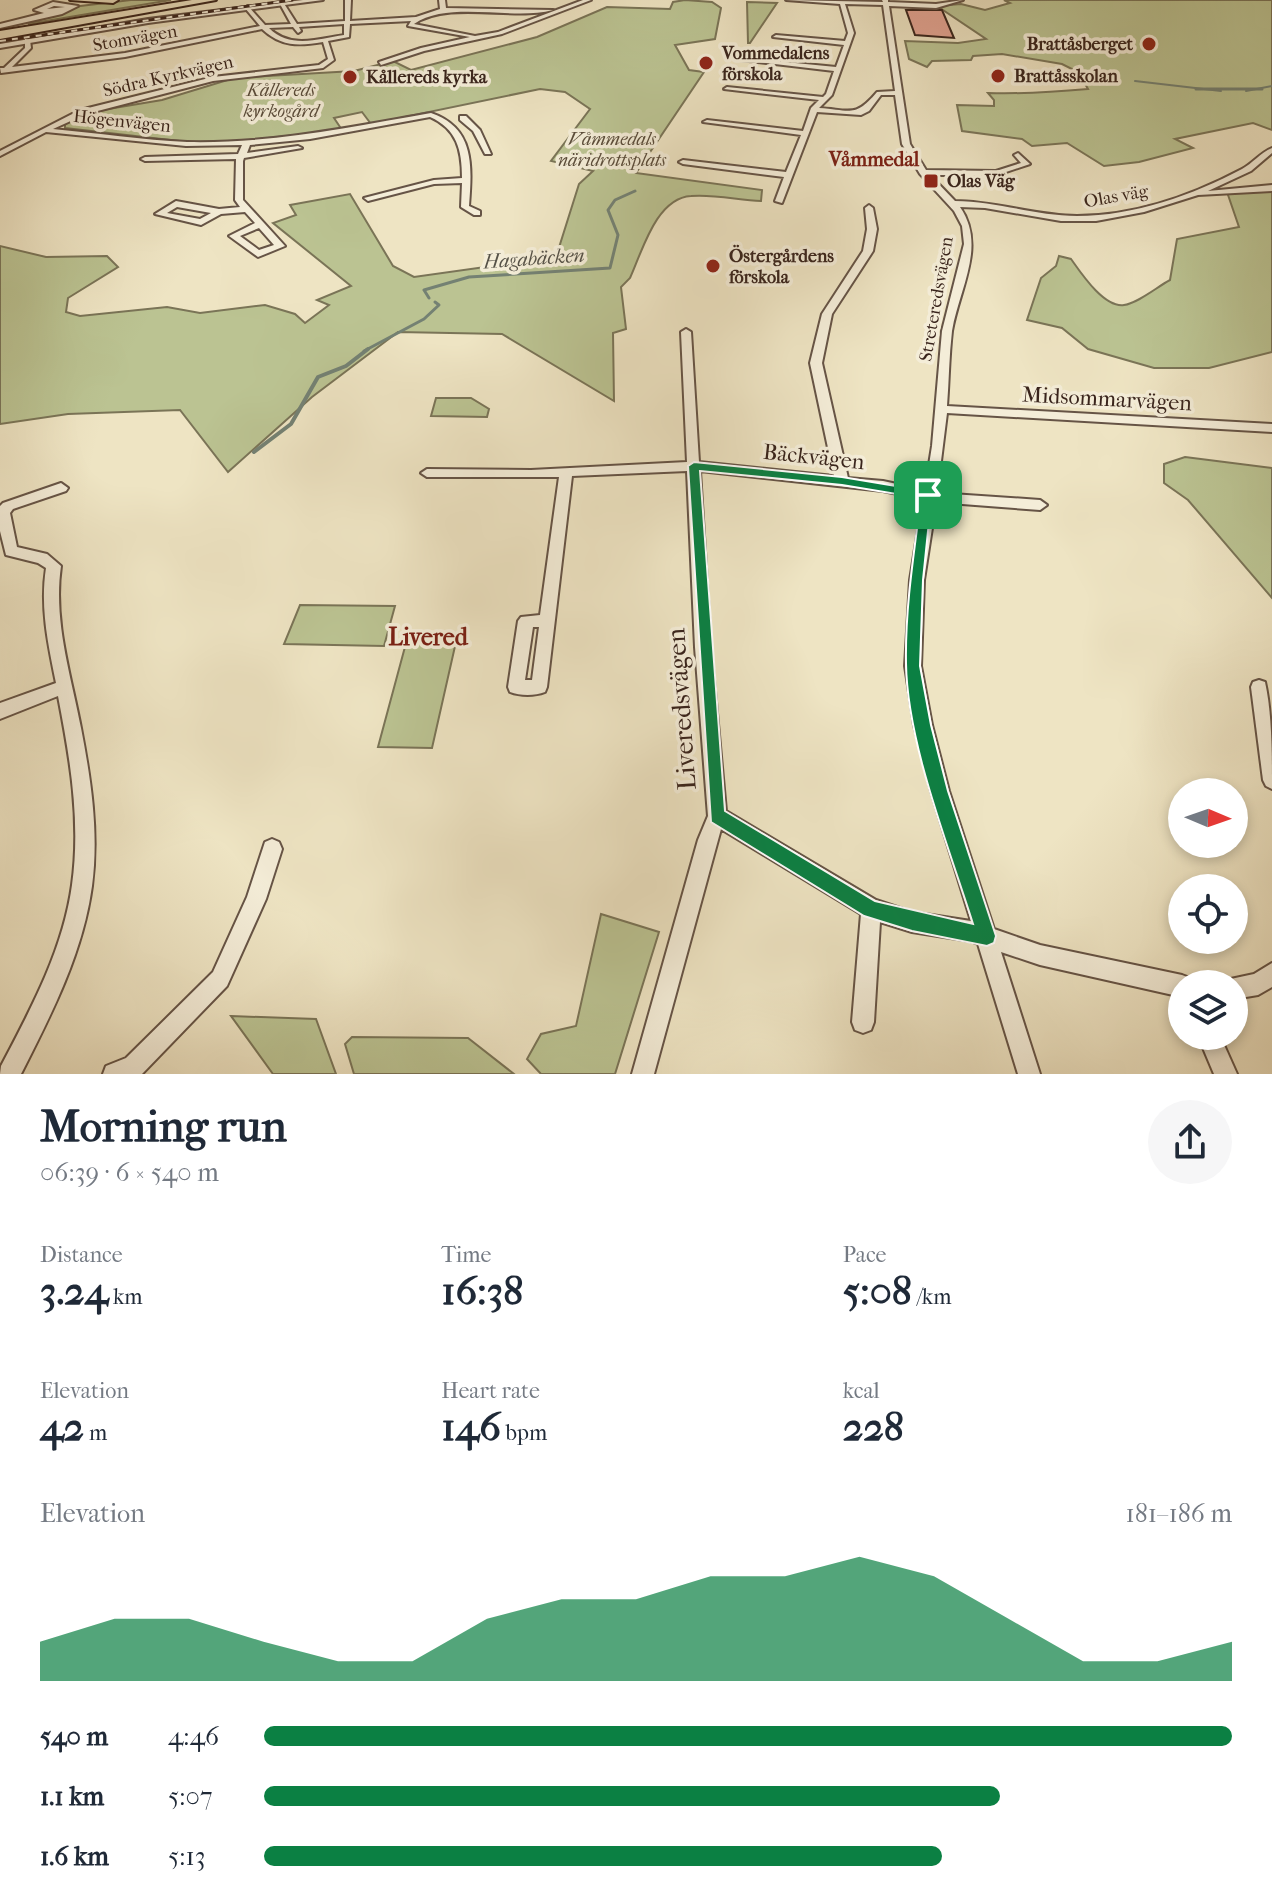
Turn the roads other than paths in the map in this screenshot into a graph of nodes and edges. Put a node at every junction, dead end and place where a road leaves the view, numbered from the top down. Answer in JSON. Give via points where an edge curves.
{"nodes":[{"id":1,"x":113,"y":0,"type":"edge"},
{"id":2,"x":124,"y":0,"type":"edge"},
{"id":3,"x":188,"y":0,"type":"edge"},
{"id":4,"x":211,"y":0,"type":"edge"},
{"id":5,"x":320,"y":0,"type":"edge"},
{"id":6,"x":348,"y":0,"type":"edge"},
{"id":7,"x":442,"y":0,"type":"edge"},
{"id":8,"x":588,"y":0,"type":"edge"},
{"id":9,"x":789,"y":0,"type":"edge"},
{"id":10,"x":960,"y":0,"type":"edge"},
{"id":11,"x":51,"y":2,"type":"edge"},
{"id":12,"x":71,"y":2,"type":"edge"},
{"id":13,"x":885,"y":2,"type":"edge"},
{"id":14,"x":842,"y":3,"type":"junction"},
{"id":15,"x":283,"y":4,"type":"junction"},
{"id":16,"x":248,"y":8,"type":"junction"},
{"id":17,"x":562,"y":9,"type":"junction"},
{"id":18,"x":443,"y":10,"type":"junction"},
{"id":19,"x":39,"y":11,"type":"junction"},
{"id":20,"x":55,"y":12,"type":"junction"},
{"id":21,"x":417,"y":19,"type":"junction"},
{"id":22,"x":348,"y":21,"type":"junction"},
{"id":23,"x":294,"y":24,"type":"junction"},
{"id":24,"x":263,"y":27,"type":"junction"},
{"id":25,"x":0,"y":30,"type":"edge"},
{"id":26,"x":776,"y":37,"type":"dead end"},
{"id":27,"x":482,"y":38,"type":"junction"},
{"id":28,"x":325,"y":39,"type":"junction"},
{"id":29,"x":27,"y":40,"type":"junction"},
{"id":30,"x":304,"y":41,"type":"junction"},
{"id":31,"x":847,"y":43,"type":"junction"},
{"id":32,"x":0,"y":46,"type":"edge"},
{"id":33,"x":743,"y":60,"type":"dead end"},
{"id":34,"x":381,"y":63,"type":"dead end"},
{"id":35,"x":838,"y":69,"type":"junction"},
{"id":36,"x":1,"y":72,"type":"edge"},
{"id":37,"x":727,"y":89,"type":"dead end"},
{"id":38,"x":899,"y":93,"type":"junction"},
{"id":39,"x":825,"y":99,"type":"junction"},
{"id":40,"x":814,"y":110,"type":"junction"},
{"id":41,"x":463,"y":118,"type":"dead end"},
{"id":42,"x":443,"y":121,"type":"junction"},
{"id":43,"x":707,"y":122,"type":"dead end"},
{"id":44,"x":45,"y":130,"type":"junction"},
{"id":45,"x":804,"y":133,"type":"junction"},
{"id":46,"x":362,"y":135,"type":"dead end"},
{"id":47,"x":247,"y":143,"type":"junction"},
{"id":48,"x":322,"y":144,"type":"dead end"},
{"id":49,"x":1272,"y":150,"type":"edge"},
{"id":50,"x":0,"y":154,"type":"edge"},
{"id":51,"x":466,"y":154,"type":"junction"},
{"id":52,"x":1018,"y":155,"type":"dead end"},
{"id":53,"x":241,"y":156,"type":"junction"},
{"id":54,"x":145,"y":159,"type":"dead end"},
{"id":55,"x":683,"y":162,"type":"dead end"},
{"id":56,"x":923,"y":172,"type":"junction"},
{"id":57,"x":789,"y":175,"type":"junction"},
{"id":58,"x":466,"y":180,"type":"junction"},
{"id":59,"x":1272,"y":188,"type":"edge"},
{"id":60,"x":1187,"y":195,"type":"junction"},
{"id":61,"x":368,"y":198,"type":"dead end"},
{"id":62,"x":779,"y":201,"type":"dead end"},
{"id":63,"x":954,"y":204,"type":"junction"},
{"id":64,"x":869,"y":208,"type":"dead end"},
{"id":65,"x":245,"y":209,"type":"junction"},
{"id":66,"x":219,"y":212,"type":"junction"},
{"id":67,"x":477,"y":213,"type":"dead end"},
{"id":68,"x":259,"y":225,"type":"junction"},
{"id":69,"x":686,"y":332,"type":"dead end"},
{"id":70,"x":941,"y":409,"type":"junction"},
{"id":71,"x":1272,"y":428,"type":"edge"},
{"id":72,"x":694,"y":466,"type":"junction"},
{"id":73,"x":427,"y":473,"type":"dead end"},
{"id":74,"x":566,"y":473,"type":"junction"},
{"id":75,"x":842,"y":481,"type":"junction"},
{"id":76,"x":61,"y":488,"type":"dead end"},
{"id":77,"x":928,"y":495,"type":"junction"},
{"id":78,"x":1040,"y":505,"type":"dead end"},
{"id":79,"x":548,"y":621,"type":"dead end"},
{"id":80,"x":63,"y":687,"type":"junction"},
{"id":81,"x":1259,"y":687,"type":"dead end"},
{"id":82,"x":0,"y":711,"type":"edge"},
{"id":83,"x":1272,"y":780,"type":"edge"},
{"id":84,"x":717,"y":816,"type":"junction"},
{"id":85,"x":272,"y":849,"type":"dead end"},
{"id":86,"x":871,"y":909,"type":"junction"},
{"id":87,"x":987,"y":936,"type":"junction"},
{"id":88,"x":1272,"y":974,"type":"edge"},
{"id":89,"x":1168,"y":984,"type":"edge"},
{"id":90,"x":1248,"y":986,"type":"edge"},
{"id":91,"x":863,"y":1022,"type":"dead end"},
{"id":92,"x":1215,"y":1050,"type":"edge"},
{"id":93,"x":9,"y":1074,"type":"edge"},
{"id":94,"x":114,"y":1074,"type":"edge"},
{"id":95,"x":643,"y":1074,"type":"edge"},
{"id":96,"x":1029,"y":1074,"type":"edge"},
{"id":97,"x":1226,"y":1074,"type":"edge"}],
"edges":[{"from":1,"to":12,"type":"highway"},
{"from":2,"to":12,"type":"highway"},
{"from":3,"to":25,"type":"highway"},
{"from":4,"to":25,"type":"highway","via":[[14,33]]},
{"from":5,"to":15,"type":"street"},
{"from":6,"to":22,"type":"street"},
{"from":7,"to":18,"type":"street"},
{"from":8,"to":17,"type":"street"},
{"from":9,"to":14,"type":"street"},
{"from":10,"to":13,"type":"street","via":[[946,5]]},
{"from":11,"to":12,"type":"street"},
{"from":11,"to":19,"type":"street"},
{"from":12,"to":20,"type":"street"},
{"from":13,"to":14,"type":"street"},
{"from":13,"to":38,"type":"street","name":"Streteredsvägen"},
{"from":14,"to":31,"type":"street","via":[[851,27]]},
{"from":15,"to":16,"type":"street"},
{"from":15,"to":23,"type":"street"},
{"from":16,"to":24,"type":"street"},
{"from":16,"to":29,"type":"street"},
{"from":17,"to":18,"type":"street"},
{"from":17,"to":27,"type":"street"},
{"from":18,"to":21,"type":"street"},
{"from":19,"to":20,"type":"street"},
{"from":19,"to":25,"type":"street"},
{"from":20,"to":25,"type":"street"},
{"from":21,"to":22,"type":"street","name":"Stomvägen"},
{"from":21,"to":27,"type":"street","via":[[412,27]]},
{"from":22,"to":23,"type":"street","name":"Stomvägen"},
{"from":22,"to":28,"type":"street","via":[[347,36]]},
{"from":23,"to":24,"type":"street","name":"Stomvägen"},
{"from":23,"to":30,"type":"street"},
{"from":24,"to":30,"type":"street","via":[[280,43]]},
{"from":24,"to":36,"type":"street","name":"Stomvägen","via":[[125,55]]},
{"from":26,"to":31,"type":"street"},
{"from":27,"to":34,"type":"street"},
{"from":28,"to":30,"type":"street"},
{"from":28,"to":44,"type":"street","name":"Södra Kyrkvägen","via":[[331,61],[304,71],[213,79],[83,112]]},
{"from":29,"to":32,"type":"street"},
{"from":29,"to":36,"type":"street","via":[[28,48]]},
{"from":31,"to":35,"type":"street"},
{"from":33,"to":35,"type":"street"},
{"from":35,"to":39,"type":"street"},
{"from":37,"to":39,"type":"street"},
{"from":38,"to":40,"type":"street","via":[[876,95],[858,113]]},
{"from":38,"to":56,"type":"street","name":"Streteredsvägen","via":[[906,144]]},
{"from":39,"to":40,"type":"street"},
{"from":40,"to":45,"type":"street"},
{"from":41,"to":51,"type":"street","via":[[490,156]]},
{"from":42,"to":46,"type":"street"},
{"from":42,"to":47,"type":"street","name":"Högenvägen","via":[[422,116]]},
{"from":42,"to":51,"type":"street"},
{"from":43,"to":45,"type":"street"},
{"from":44,"to":47,"type":"street","name":"Högenvägen","via":[[186,144]]},
{"from":44,"to":50,"type":"street","name":"Högenvägen"},
{"from":45,"to":57,"type":"street"},
{"from":47,"to":53,"type":"street"},
{"from":48,"to":53,"type":"street"},
{"from":49,"to":60,"type":"street","name":"Olas väg","via":[[1247,169]]},
{"from":51,"to":58,"type":"street"},
{"from":52,"to":56,"type":"street","via":[[1026,164],[1006,172]]},
{"from":53,"to":54,"type":"street"},
{"from":53,"to":65,"type":"street","via":[[237,180]]},
{"from":55,"to":57,"type":"street"},
{"from":56,"to":63,"type":"street","name":"Streteredsvägen"},
{"from":57,"to":62,"type":"street"},
{"from":58,"to":61,"type":"street"},
{"from":58,"to":67,"type":"street","via":[[465,207]]},
{"from":59,"to":60,"type":"street"},
{"from":60,"to":63,"type":"street","name":"Olas väg","via":[[1089,219],[985,203]]},
{"from":63,"to":70,"type":"street","name":"Streteredsvägen","via":[[969,244],[947,331]]},
{"from":64,"to":75,"type":"street","via":[[868,251],[827,314],[816,363]]},
{"from":65,"to":66,"type":"street"},
{"from":65,"to":68,"type":"street"},
{"from":66,"to":66,"type":"street","via":[[176,204],[159,214],[201,222]]},
{"from":68,"to":68,"type":"street","via":[[279,244],[280,246],[258,254],[234,236]]},
{"from":69,"to":72,"type":"street"},
{"from":70,"to":71,"type":"street","name":"Midsommarvägen"},
{"from":70,"to":77,"type":"street","name":"Streteredsvägen"},
{"from":72,"to":74,"type":"street","name":"Bäckvägen"},
{"from":72,"to":75,"type":"street","name":"Bäckvägen"},
{"from":72,"to":84,"type":"street","name":"Liveredsvägen"},
{"from":73,"to":74,"type":"street","name":"Bäckvägen"},
{"from":74,"to":79,"type":"street"},
{"from":75,"to":77,"type":"street","name":"Bäckvägen"},
{"from":76,"to":80,"type":"street","via":[[3,512],[11,551],[54,566],[50,591]]},
{"from":77,"to":78,"type":"street"},
{"from":77,"to":87,"type":"street","name":"Streteredsvägen","via":[[913,666],[940,791]]},
{"from":80,"to":82,"type":"street"},
{"from":80,"to":93,"type":"street","via":[[85,824],[82,887],[63,955]]},
{"from":81,"to":83,"type":"street"},
{"from":84,"to":86,"type":"street","name":"Liveredsvägen"},
{"from":84,"to":95,"type":"street"},
{"from":85,"to":94,"type":"street","via":[[241,936],[216,985],[133,1067]]},
{"from":86,"to":87,"type":"street","name":"Liveredsvägen"},
{"from":86,"to":91,"type":"street"},
{"from":87,"to":89,"type":"street","name":"Liveredsvägen","via":[[1040,955]]},
{"from":87,"to":96,"type":"street","name":"Streteredsvägen"},
{"from":88,"to":90,"type":"street"},
{"from":92,"to":97,"type":"street"}]}
